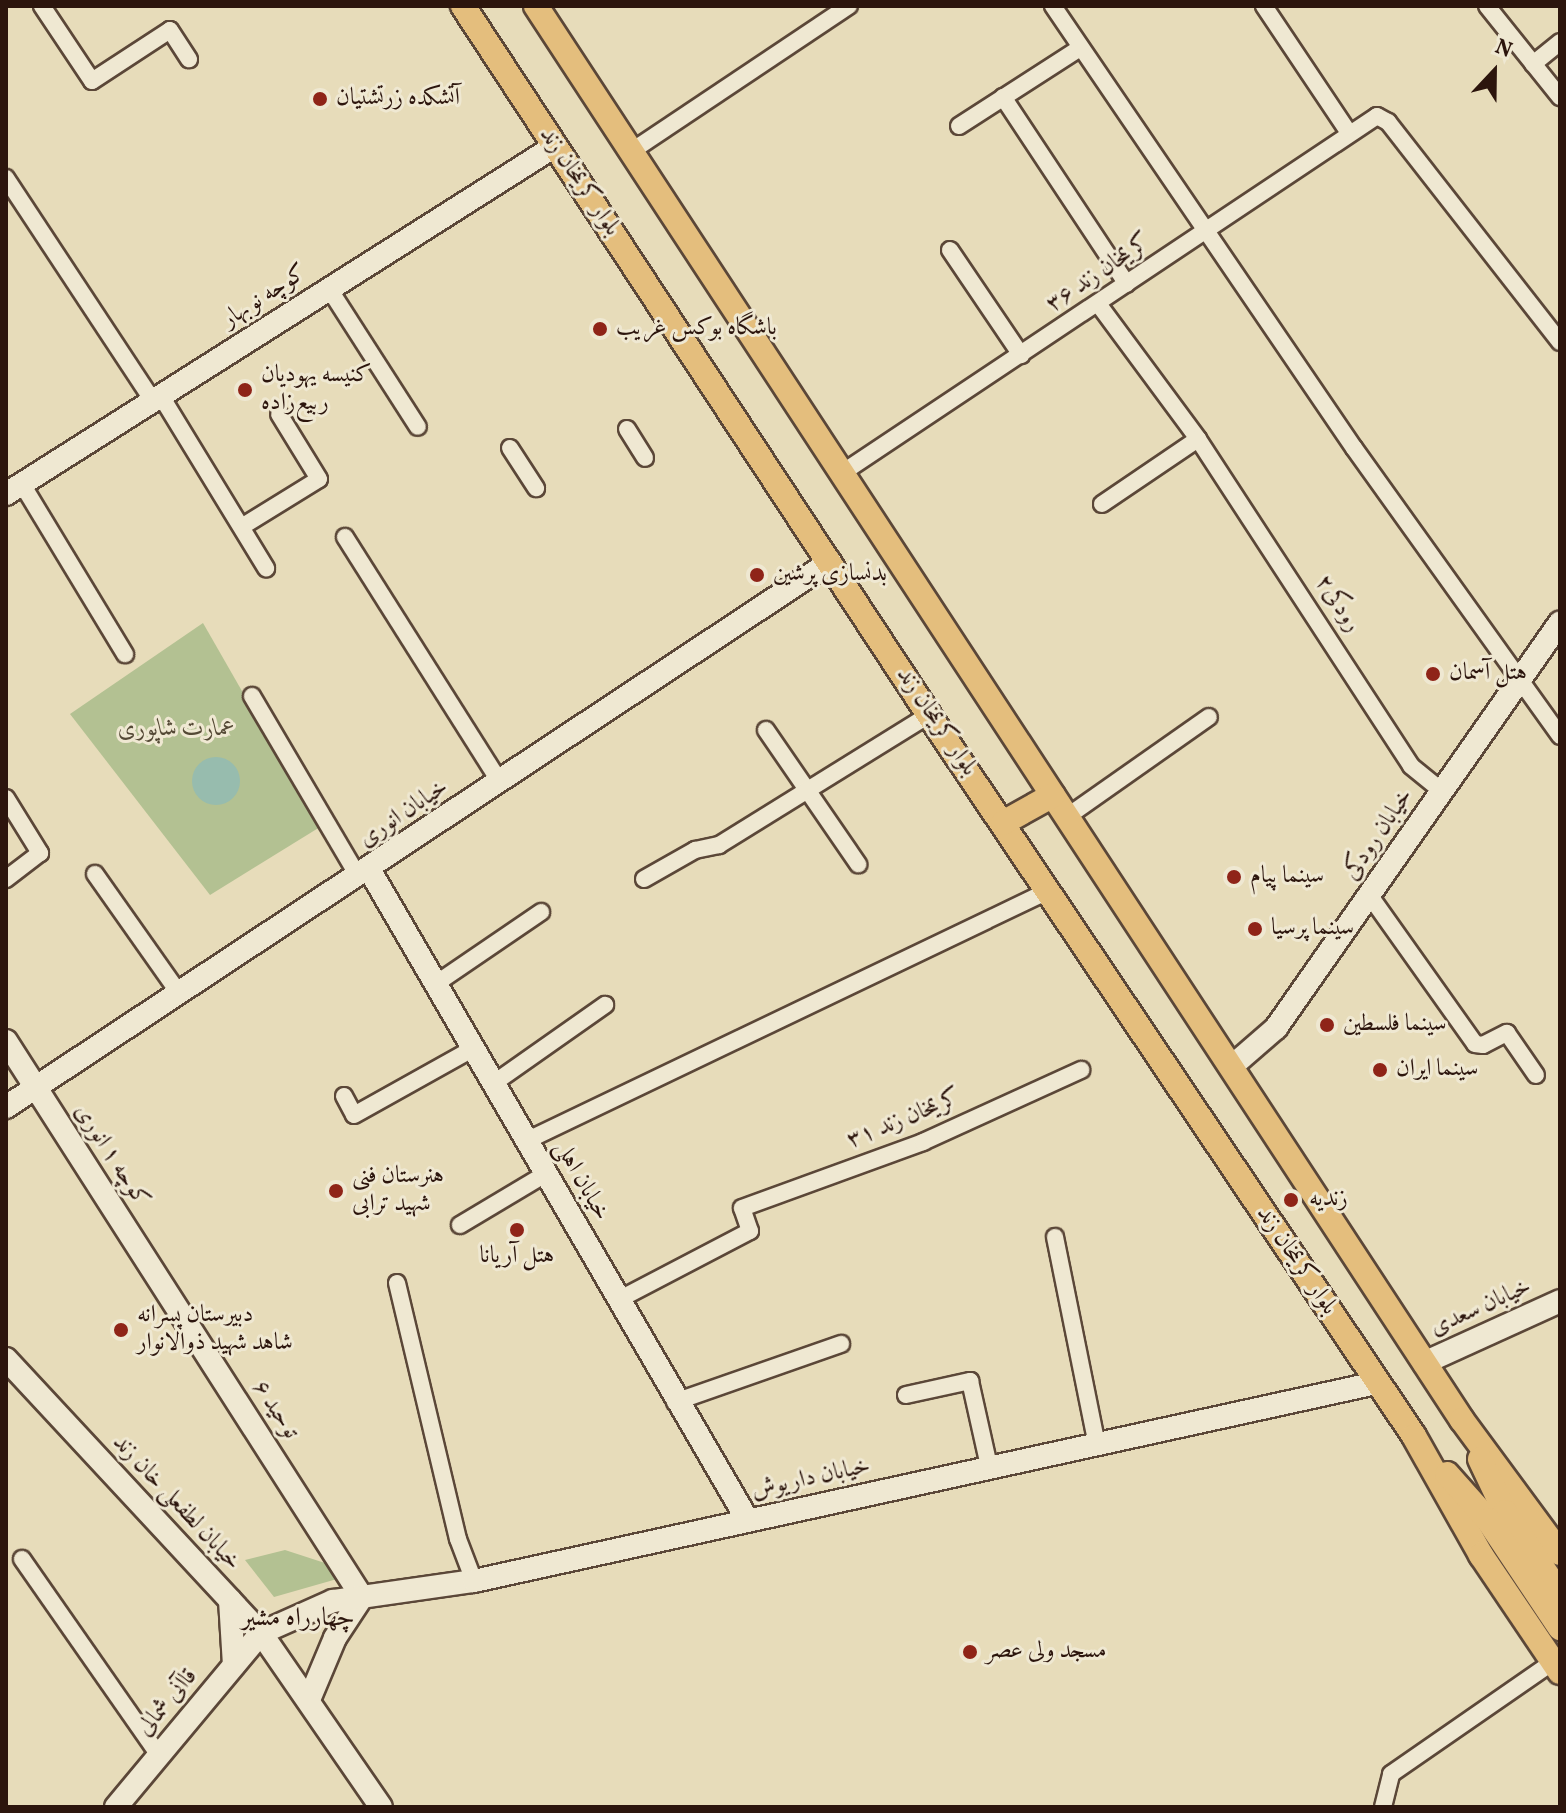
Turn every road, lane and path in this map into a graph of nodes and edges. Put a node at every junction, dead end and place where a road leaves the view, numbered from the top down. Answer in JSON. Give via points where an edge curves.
{"nodes":[{"id":1,"x":42,"y":6,"type":"edge"},
{"id":2,"x":463,"y":6,"type":"edge"},
{"id":3,"x":536,"y":6,"type":"edge"},
{"id":4,"x":849,"y":6,"type":"edge"},
{"id":5,"x":1053,"y":6,"type":"edge"},
{"id":6,"x":1264,"y":6,"type":"edge"},
{"id":7,"x":1487,"y":6,"type":"edge"},
{"id":8,"x":1560,"y":42,"type":"edge"},
{"id":9,"x":1080,"y":48,"type":"junction"},
{"id":10,"x":189,"y":59,"type":"dead end"},
{"id":11,"x":1533,"y":64,"type":"junction"},
{"id":12,"x":1560,"y":96,"type":"edge"},
{"id":13,"x":1003,"y":97,"type":"junction"},
{"id":14,"x":959,"y":126,"type":"dead end"},
{"id":15,"x":1349,"y":133,"type":"junction"},
{"id":16,"x":555,"y":146,"type":"junction"},
{"id":17,"x":632,"y":151,"type":"junction"},
{"id":18,"x":6,"y":178,"type":"edge"},
{"id":19,"x":1204,"y":232,"type":"junction"},
{"id":20,"x":950,"y":250,"type":"dead end"},
{"id":21,"x":1127,"y":284,"type":"junction"},
{"id":22,"x":328,"y":287,"type":"junction"},
{"id":23,"x":1099,"y":305,"type":"junction"},
{"id":24,"x":1560,"y":342,"type":"edge"},
{"id":25,"x":1021,"y":355,"type":"junction"},
{"id":26,"x":157,"y":398,"type":"junction"},
{"id":27,"x":279,"y":414,"type":"dead end"},
{"id":28,"x":418,"y":427,"type":"dead end"},
{"id":29,"x":627,"y":429,"type":"dead end"},
{"id":30,"x":1198,"y":439,"type":"junction"},
{"id":31,"x":510,"y":448,"type":"dead end"},
{"id":32,"x":645,"y":458,"type":"dead end"},
{"id":33,"x":842,"y":473,"type":"junction"},
{"id":34,"x":536,"y":488,"type":"dead end"},
{"id":35,"x":14,"y":489,"type":"edge"},
{"id":36,"x":1102,"y":504,"type":"dead end"},
{"id":37,"x":243,"y":526,"type":"junction"},
{"id":38,"x":345,"y":537,"type":"dead end"},
{"id":39,"x":830,"y":562,"type":"junction"},
{"id":40,"x":266,"y":568,"type":"dead end"},
{"id":41,"x":1560,"y":623,"type":"edge"},
{"id":42,"x":125,"y":654,"type":"dead end"},
{"id":43,"x":1520,"y":679,"type":"junction"},
{"id":44,"x":252,"y":696,"type":"dead end"},
{"id":45,"x":929,"y":715,"type":"junction"},
{"id":46,"x":1209,"y":717,"type":"dead end"},
{"id":47,"x":766,"y":730,"type":"dead end"},
{"id":48,"x":1560,"y":736,"type":"edge"},
{"id":49,"x":500,"y":782,"type":"junction"},
{"id":50,"x":1441,"y":790,"type":"junction"},
{"id":51,"x":812,"y":792,"type":"junction"},
{"id":52,"x":1053,"y":795,"type":"junction"},
{"id":53,"x":6,"y":798,"type":"edge"},
{"id":54,"x":1068,"y":816,"type":"junction"},
{"id":55,"x":1003,"y":823,"type":"junction"},
{"id":56,"x":858,"y":864,"type":"dead end"},
{"id":57,"x":363,"y":872,"type":"junction"},
{"id":58,"x":95,"y":874,"type":"dead end"},
{"id":59,"x":6,"y":879,"type":"edge"},
{"id":60,"x":644,"y":879,"type":"dead end"},
{"id":61,"x":1048,"y":891,"type":"junction"},
{"id":62,"x":1370,"y":896,"type":"junction"},
{"id":63,"x":541,"y":912,"type":"dead end"},
{"id":64,"x":437,"y":983,"type":"junction"},
{"id":65,"x":179,"y":993,"type":"junction"},
{"id":66,"x":605,"y":1005,"type":"dead end"},
{"id":67,"x":6,"y":1041,"type":"edge"},
{"id":68,"x":474,"y":1048,"type":"junction"},
{"id":69,"x":1231,"y":1067,"type":"junction"},
{"id":70,"x":1081,"y":1070,"type":"dead end"},
{"id":71,"x":1536,"y":1075,"type":"dead end"},
{"id":72,"x":494,"y":1083,"type":"junction"},
{"id":73,"x":35,"y":1087,"type":"junction"},
{"id":74,"x":344,"y":1096,"type":"dead end"},
{"id":75,"x":6,"y":1107,"type":"edge"},
{"id":76,"x":528,"y":1140,"type":"junction"},
{"id":77,"x":547,"y":1173,"type":"junction"},
{"id":78,"x":460,"y":1225,"type":"dead end"},
{"id":79,"x":1055,"y":1237,"type":"dead end"},
{"id":80,"x":142,"y":1253,"type":"joint"},
{"id":81,"x":397,"y":1283,"type":"dead end"},
{"id":82,"x":618,"y":1300,"type":"junction"},
{"id":83,"x":1560,"y":1301,"type":"edge"},
{"id":84,"x":841,"y":1344,"type":"dead end"},
{"id":85,"x":1424,"y":1363,"type":"junction"},
{"id":86,"x":8,"y":1365,"type":"edge"},
{"id":87,"x":1376,"y":1383,"type":"junction"},
{"id":88,"x":906,"y":1395,"type":"dead end"},
{"id":89,"x":675,"y":1402,"type":"junction"},
{"id":90,"x":1462,"y":1420,"type":"junction"},
{"id":91,"x":1414,"y":1436,"type":"junction"},
{"id":92,"x":1097,"y":1445,"type":"junction"},
{"id":93,"x":989,"y":1466,"type":"junction"},
{"id":94,"x":747,"y":1519,"type":"junction"},
{"id":95,"x":1559,"y":1548,"type":"edge"},
{"id":96,"x":22,"y":1559,"type":"dead end"},
{"id":97,"x":474,"y":1581,"type":"junction"},
{"id":98,"x":1560,"y":1594,"type":"edge"},
{"id":99,"x":362,"y":1597,"type":"junction"},
{"id":100,"x":230,"y":1600,"type":"junction"},
{"id":101,"x":1560,"y":1628,"type":"edge"},
{"id":102,"x":261,"y":1633,"type":"junction"},
{"id":103,"x":234,"y":1665,"type":"junction"},
{"id":104,"x":1557,"y":1667,"type":"edge"},
{"id":105,"x":309,"y":1700,"type":"junction"},
{"id":106,"x":158,"y":1754,"type":"junction"},
{"id":107,"x":371,"y":1803,"type":"edge"},
{"id":108,"x":116,"y":1807,"type":"edge"},
{"id":109,"x":1383,"y":1807,"type":"edge"}],
"edges":[{"from":1,"to":10,"type":"street","via":[[92,81],[170,30]]},
{"from":2,"to":16,"type":"main road","name":"بلوار کریمخان زند"},
{"from":3,"to":17,"type":"main road"},
{"from":4,"to":17,"type":"street"},
{"from":5,"to":9,"type":"street"},
{"from":6,"to":15,"type":"street"},
{"from":7,"to":11,"type":"street"},
{"from":8,"to":11,"type":"street"},
{"from":9,"to":13,"type":"street"},
{"from":9,"to":19,"type":"street"},
{"from":11,"to":12,"type":"street"},
{"from":13,"to":14,"type":"street"},
{"from":13,"to":21,"type":"street"},
{"from":15,"to":19,"type":"street","name":"کریمخان زند ۳۶"},
{"from":15,"to":24,"type":"street","name":"کریمخان زند ۳۶","via":[[1382,116]]},
{"from":16,"to":22,"type":"street","name":"کوچه نوبهار"},
{"from":16,"to":39,"type":"main road","name":"بلوار کریمخان زند"},
{"from":17,"to":33,"type":"main road"},
{"from":18,"to":26,"type":"street"},
{"from":19,"to":21,"type":"street","name":"کریمخان زند ۳۶"},
{"from":19,"to":43,"type":"street"},
{"from":20,"to":25,"type":"street"},
{"from":21,"to":23,"type":"street","name":"کریمخان زند ۳۶"},
{"from":22,"to":26,"type":"street","name":"کوچه نوبهار"},
{"from":22,"to":28,"type":"street"},
{"from":23,"to":25,"type":"street","name":"کریمخان زند ۳۶"},
{"from":23,"to":30,"type":"street","name":"رودکی۲"},
{"from":25,"to":33,"type":"street","name":"کریمخان زند ۳۶"},
{"from":26,"to":35,"type":"street","name":"کوچه نوبهار"},
{"from":26,"to":37,"type":"street"},
{"from":27,"to":37,"type":"street","via":[[319,479]]},
{"from":29,"to":32,"type":"street"},
{"from":30,"to":36,"type":"street"},
{"from":30,"to":50,"type":"street","name":"رودکی۲","via":[[1411,766]]},
{"from":31,"to":34,"type":"street"},
{"from":33,"to":52,"type":"main road"},
{"from":35,"to":42,"type":"street"},
{"from":37,"to":40,"type":"street"},
{"from":38,"to":49,"type":"street"},
{"from":39,"to":45,"type":"main road","name":"بلوار کریمخان زند"},
{"from":39,"to":49,"type":"street","name":"خیابان انوری"},
{"from":41,"to":43,"type":"street","name":"خیابان رودکی"},
{"from":43,"to":48,"type":"street"},
{"from":43,"to":50,"type":"street","name":"خیابان رودکی"},
{"from":44,"to":57,"type":"street"},
{"from":45,"to":51,"type":"street"},
{"from":45,"to":55,"type":"main road","name":"بلوار کریمخان زند"},
{"from":46,"to":54,"type":"street"},
{"from":47,"to":51,"type":"street"},
{"from":49,"to":57,"type":"street","name":"خیابان انوری"},
{"from":50,"to":62,"type":"street","name":"خیابان رودکی"},
{"from":51,"to":56,"type":"street"},
{"from":51,"to":60,"type":"street","via":[[719,845],[695,850]]},
{"from":52,"to":54,"type":"main road"},
{"from":52,"to":55,"type":"main road"},
{"from":53,"to":59,"type":"street","via":[[40,853]]},
{"from":54,"to":69,"type":"main road"},
{"from":55,"to":61,"type":"main road","name":"بلوار کریمخان زند"},
{"from":57,"to":64,"type":"street","name":"خیابان اهلی"},
{"from":57,"to":65,"type":"street","name":"خیابان انوری"},
{"from":58,"to":65,"type":"street"},
{"from":61,"to":76,"type":"street"},
{"from":61,"to":87,"type":"main road","name":"بلوار کریمخان زند"},
{"from":62,"to":69,"type":"street","name":"خیابان رودکی","via":[[1276,1028]]},
{"from":62,"to":71,"type":"street","via":[[1475,1044],[1483,1045],[1503,1031]]},
{"from":63,"to":64,"type":"street"},
{"from":64,"to":68,"type":"street","name":"خیابان اهلی"},
{"from":65,"to":73,"type":"street","name":"خیابان انوری"},
{"from":66,"to":72,"type":"street"},
{"from":67,"to":73,"type":"street","name":"کوچه ۱ انوری"},
{"from":68,"to":72,"type":"street","name":"خیابان اهلی"},
{"from":68,"to":74,"type":"street","via":[[354,1115]]},
{"from":69,"to":85,"type":"main road"},
{"from":70,"to":82,"type":"street","name":"کریمخان زند ۳۱","via":[[923,1142],[742,1208],[750,1231]]},
{"from":72,"to":76,"type":"street","name":"خیابان اهلی"},
{"from":73,"to":75,"type":"street","name":"خیابان انوری"},
{"from":73,"to":80,"type":"street","name":"کوچه ۱ انوری"},
{"from":76,"to":77,"type":"street","name":"خیابان اهلی"},
{"from":77,"to":78,"type":"street"},
{"from":77,"to":82,"type":"street","name":"خیابان اهلی"},
{"from":79,"to":92,"type":"street"},
{"from":80,"to":99,"type":"street","name":"۶ توحید"},
{"from":81,"to":97,"type":"street","via":[[458,1539]]},
{"from":82,"to":89,"type":"street","name":"خیابان اهلی"},
{"from":83,"to":85,"type":"street","name":"خیابان سعدی"},
{"from":84,"to":89,"type":"street"},
{"from":85,"to":90,"type":"main road"},
{"from":86,"to":100,"type":"street","name":"خیابان لطفعلی خان زند"},
{"from":87,"to":91,"type":"main road","name":"بلوار کریمخان زند"},
{"from":87,"to":92,"type":"street","name":"خیابان داریوش"},
{"from":88,"to":93,"type":"street","via":[[970,1381]]},
{"from":89,"to":94,"type":"street","name":"خیابان اهلی"},
{"from":90,"to":95,"type":"main road"},
{"from":90,"to":98,"type":"main road","via":[[1505,1512]]},
{"from":91,"to":101,"type":"main road","name":"بلوار کریمخان زند","via":[[1488,1520]]},
{"from":91,"to":104,"type":"main road","name":"بلوار کریمخان زند","via":[[1481,1555]]},
{"from":92,"to":93,"type":"street","name":"خیابان داریوش"},
{"from":93,"to":94,"type":"street","name":"خیابان داریوش"},
{"from":94,"to":97,"type":"street","name":"خیابان داریوش"},
{"from":96,"to":106,"type":"street"},
{"from":97,"to":99,"type":"street","name":"خیابان داریوش"},
{"from":99,"to":102,"type":"street","name":"خیابان داریوش","via":[[290,1616]]},
{"from":99,"to":105,"type":"street","via":[[335,1638]]},
{"from":100,"to":102,"type":"street","name":"خیابان لطفعلی خان زند"},
{"from":100,"to":103,"type":"street"},
{"from":102,"to":103,"type":"street","name":"قاآنی شمالی"},
{"from":102,"to":105,"type":"street","name":"خیابان لطفعلی خان زند"},
{"from":103,"to":106,"type":"street","name":"قاآنی شمالی"},
{"from":104,"to":109,"type":"street","via":[[1391,1774]]},
{"from":105,"to":107,"type":"street","name":"خیابان لطفعلی خان زند"},
{"from":106,"to":108,"type":"street","name":"قاآنی شمالی"}]}
